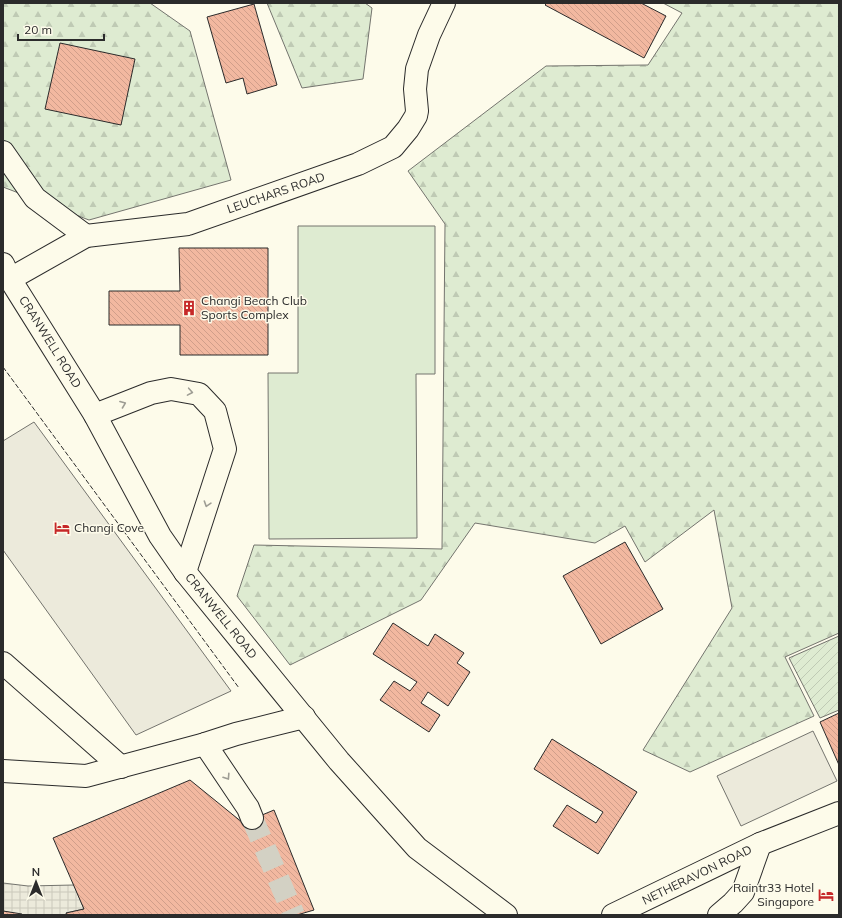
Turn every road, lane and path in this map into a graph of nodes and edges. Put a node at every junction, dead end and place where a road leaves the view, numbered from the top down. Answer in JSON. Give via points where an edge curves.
{"nodes":[{"id":1,"x":444,"y":3,"type":"edge"},
{"id":2,"x":3,"y":152,"type":"edge"},
{"id":3,"x":86,"y":236,"type":"junction"},
{"id":4,"x":7,"y":271,"type":"edge"},
{"id":5,"x":95,"y":415,"type":"junction"},
{"id":6,"x":185,"y":572,"type":"junction"},
{"id":7,"x":3,"y":663,"type":"edge"},
{"id":8,"x":304,"y":718,"type":"junction"},
{"id":9,"x":205,"y":744,"type":"junction"},
{"id":10,"x":121,"y":767,"type":"junction"},
{"id":11,"x":3,"y":771,"type":"edge"},
{"id":12,"x":839,"y":813,"type":"edge"},
{"id":13,"x":252,"y":818,"type":"tunnel mouth"},
{"id":14,"x":760,"y":844,"type":"junction"},
{"id":15,"x":506,"y":915,"type":"edge"},
{"id":16,"x":613,"y":915,"type":"edge"},
{"id":17,"x":719,"y":915,"type":"edge"}],
"edges":[{"from":1,"to":3,"type":"street","name":"LEUCHARS ROAD","via":[[416,69],[416,116],[393,147],[358,164],[188,224]]},
{"from":2,"to":3,"type":"street","via":[[35,198]]},
{"from":3,"to":4,"type":"street","name":"LEUCHARS ROAD"},
{"from":4,"to":5,"type":"street","name":"CRANWELL ROAD"},
{"from":5,"to":6,"type":"street","name":"CRANWELL ROAD","via":[[160,536]]},
{"from":5,"to":6,"type":"street","one_way":true,"via":[[151,393],[170,389],[199,394],[215,411],[225,449]]},
{"from":6,"to":8,"type":"street","name":"CRANWELL ROAD"},
{"from":7,"to":10,"type":"street"},
{"from":8,"to":9,"type":"street"},
{"from":8,"to":15,"type":"street","name":"CRANWELL ROAD","via":[[339,761],[418,848]]},
{"from":9,"to":10,"type":"street"},
{"from":9,"to":13,"type":"street","one_way":true},
{"from":10,"to":11,"type":"street","via":[[86,776]]},
{"from":12,"to":14,"type":"street","name":"NETHERAVON ROAD"},
{"from":14,"to":16,"type":"street","name":"NETHERAVON ROAD"},
{"from":14,"to":17,"type":"street","name":"NETHERAVON ROAD","via":[[743,892]]}]}
